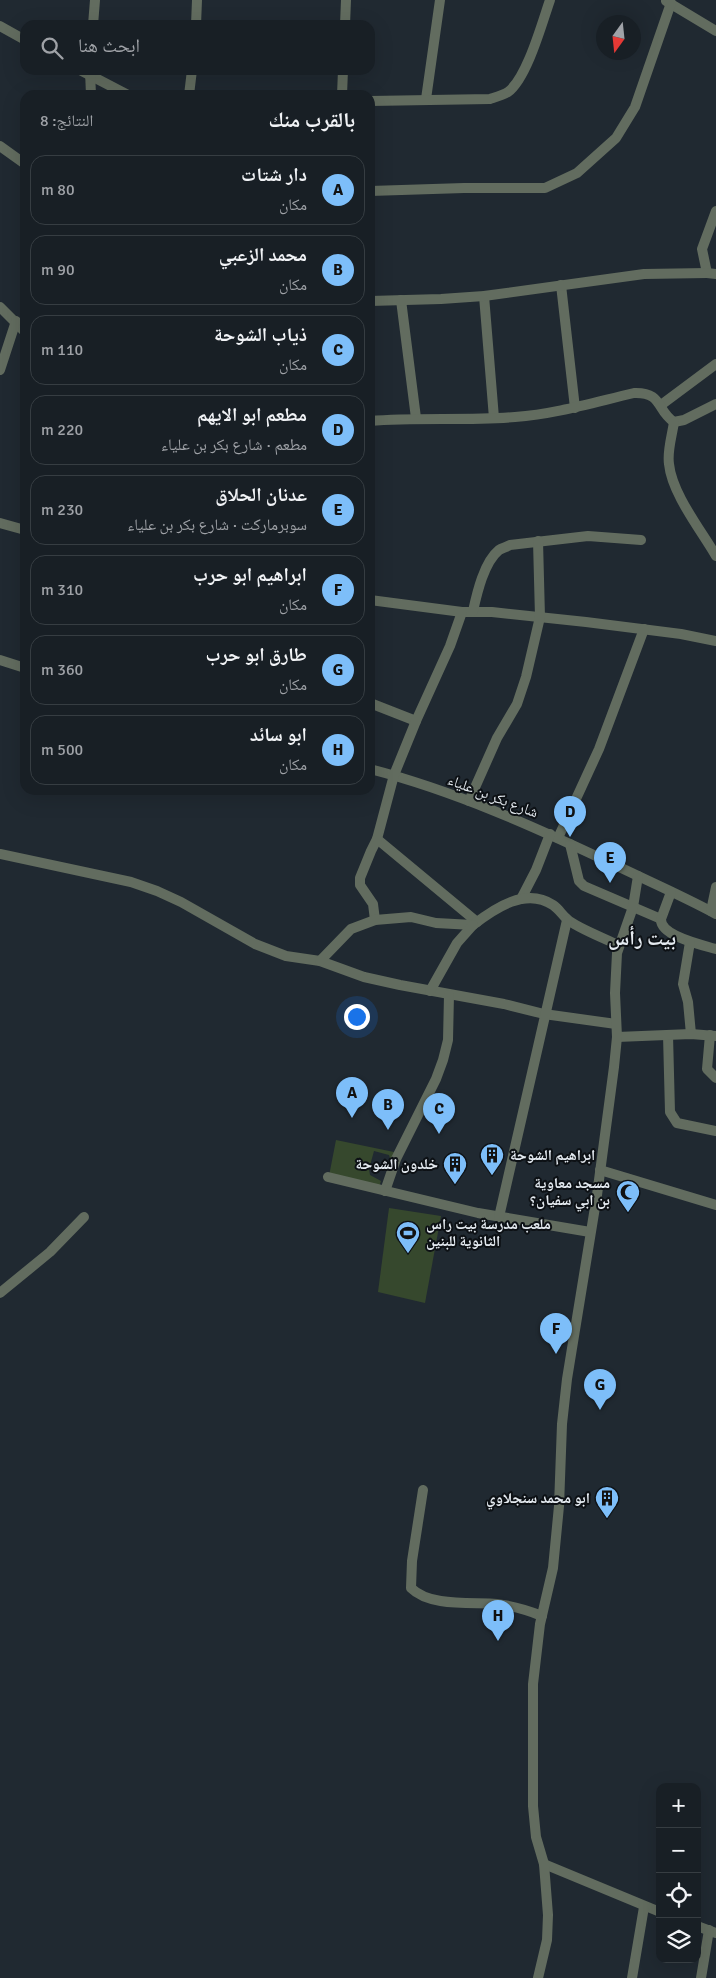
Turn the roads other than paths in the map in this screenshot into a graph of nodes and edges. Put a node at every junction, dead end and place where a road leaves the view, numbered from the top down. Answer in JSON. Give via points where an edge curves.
{"nodes":[{"id":1,"x":95,"y":0,"type":"edge"},
{"id":2,"x":197,"y":0,"type":"edge"},
{"id":3,"x":346,"y":0,"type":"edge"},
{"id":4,"x":440,"y":0,"type":"edge"},
{"id":5,"x":550,"y":0,"type":"edge"},
{"id":6,"x":668,"y":2,"type":"edge"},
{"id":7,"x":93,"y":20,"type":"edge"},
{"id":8,"x":196,"y":20,"type":"edge"},
{"id":9,"x":345,"y":20,"type":"edge"},
{"id":10,"x":0,"y":26,"type":"edge"},
{"id":11,"x":716,"y":31,"type":"edge"},
{"id":12,"x":20,"y":37,"type":"edge"},
{"id":13,"x":90,"y":75,"type":"edge"},
{"id":14,"x":93,"y":75,"type":"edge"},
{"id":15,"x":191,"y":75,"type":"edge"},
{"id":16,"x":343,"y":75,"type":"edge"},
{"id":17,"x":91,"y":90,"type":"edge"},
{"id":18,"x":119,"y":90,"type":"edge"},
{"id":19,"x":190,"y":90,"type":"edge"},
{"id":20,"x":342,"y":90,"type":"edge"},
{"id":21,"x":426,"y":99,"type":"junction"},
{"id":22,"x":375,"y":100,"type":"edge"},
{"id":23,"x":0,"y":146,"type":"edge"},
{"id":24,"x":20,"y":160,"type":"edge"},
{"id":25,"x":375,"y":191,"type":"edge"},
{"id":26,"x":716,"y":212,"type":"edge"},
{"id":27,"x":711,"y":274,"type":"edge"},
{"id":28,"x":560,"y":285,"type":"junction"},
{"id":29,"x":484,"y":296,"type":"junction"},
{"id":30,"x":401,"y":300,"type":"junction"},
{"id":31,"x":375,"y":301,"type":"edge"},
{"id":32,"x":0,"y":307,"type":"edge"},
{"id":33,"x":16,"y":321,"type":"junction"},
{"id":34,"x":20,"y":326,"type":"edge"},
{"id":35,"x":716,"y":364,"type":"edge"},
{"id":36,"x":0,"y":370,"type":"edge"},
{"id":37,"x":716,"y":404,"type":"edge"},
{"id":38,"x":661,"y":405,"type":"junction"},
{"id":39,"x":574,"y":408,"type":"junction"},
{"id":40,"x":416,"y":418,"type":"junction"},
{"id":41,"x":494,"y":418,"type":"junction"},
{"id":42,"x":375,"y":421,"type":"edge"},
{"id":43,"x":674,"y":422,"type":"junction"},
{"id":44,"x":0,"y":523,"type":"edge"},
{"id":45,"x":20,"y":529,"type":"edge"},
{"id":46,"x":641,"y":540,"type":"dead end"},
{"id":47,"x":538,"y":541,"type":"junction"},
{"id":48,"x":713,"y":546,"type":"edge"},
{"id":49,"x":716,"y":556,"type":"edge"},
{"id":50,"x":375,"y":601,"type":"edge"},
{"id":51,"x":468,"y":611,"type":"junction"},
{"id":52,"x":540,"y":618,"type":"junction"},
{"id":53,"x":644,"y":629,"type":"junction"},
{"id":54,"x":716,"y":641,"type":"edge"},
{"id":55,"x":0,"y":660,"type":"edge"},
{"id":56,"x":20,"y":666,"type":"edge"},
{"id":57,"x":375,"y":704,"type":"edge"},
{"id":58,"x":416,"y":721,"type":"junction"},
{"id":59,"x":375,"y":770,"type":"edge"},
{"id":60,"x":394,"y":775,"type":"junction"},
{"id":61,"x":468,"y":801,"type":"junction"},
{"id":62,"x":554,"y":836,"type":"junction"},
{"id":63,"x":377,"y":839,"type":"junction"},
{"id":64,"x":570,"y":844,"type":"junction"},
{"id":65,"x":0,"y":854,"type":"edge"},
{"id":66,"x":638,"y":876,"type":"junction"},
{"id":67,"x":716,"y":887,"type":"edge"},
{"id":68,"x":670,"y":892,"type":"junction"},
{"id":69,"x":521,"y":899,"type":"junction"},
{"id":70,"x":633,"y":907,"type":"junction"},
{"id":71,"x":713,"y":913,"type":"edge"},
{"id":72,"x":661,"y":919,"type":"junction"},
{"id":73,"x":376,"y":920,"type":"junction"},
{"id":74,"x":567,"y":920,"type":"junction"},
{"id":75,"x":475,"y":923,"type":"junction"},
{"id":76,"x":690,"y":942,"type":"junction"},
{"id":77,"x":618,"y":945,"type":"junction"},
{"id":78,"x":716,"y":949,"type":"edge"},
{"id":79,"x":320,"y":960,"type":"junction"},
{"id":80,"x":430,"y":991,"type":"junction"},
{"id":81,"x":449,"y":995,"type":"junction"},
{"id":82,"x":544,"y":1014,"type":"junction"},
{"id":83,"x":616,"y":1024,"type":"junction"},
{"id":84,"x":690,"y":1034,"type":"junction"},
{"id":85,"x":668,"y":1035,"type":"junction"},
{"id":86,"x":713,"y":1036,"type":"edge"},
{"id":87,"x":616,"y":1037,"type":"junction"},
{"id":88,"x":716,"y":1078,"type":"edge"},
{"id":89,"x":716,"y":1131,"type":"edge"},
{"id":90,"x":600,"y":1170,"type":"junction"},
{"id":91,"x":328,"y":1177,"type":"dead end"},
{"id":92,"x":384,"y":1191,"type":"junction"},
{"id":93,"x":716,"y":1205,"type":"edge"},
{"id":94,"x":84,"y":1217,"type":"dead end"},
{"id":95,"x":499,"y":1217,"type":"junction"},
{"id":96,"x":590,"y":1232,"type":"junction"},
{"id":97,"x":0,"y":1293,"type":"edge"},
{"id":98,"x":423,"y":1490,"type":"dead end"},
{"id":99,"x":542,"y":1616,"type":"junction"},
{"id":100,"x":544,"y":1864,"type":"junction"},
{"id":101,"x":644,"y":1907,"type":"junction"},
{"id":102,"x":656,"y":1911,"type":"edge"},
{"id":103,"x":712,"y":1932,"type":"edge"},
{"id":104,"x":538,"y":1978,"type":"edge"},
{"id":105,"x":632,"y":1978,"type":"edge"},
{"id":106,"x":702,"y":1978,"type":"edge"}],
"edges":[{"from":1,"to":7,"type":"street"},
{"from":2,"to":8,"type":"street"},
{"from":3,"to":9,"type":"street"},
{"from":4,"to":21,"type":"street"},
{"from":5,"to":21,"type":"street","via":[[520,78],[508,92],[490,99]]},
{"from":6,"to":11,"type":"street"},
{"from":6,"to":25,"type":"street","via":[[635,107],[616,138],[577,172],[545,188]]},
{"from":10,"to":12,"type":"street"},
{"from":13,"to":17,"type":"street"},
{"from":14,"to":18,"type":"street"},
{"from":15,"to":19,"type":"street"},
{"from":16,"to":20,"type":"street"},
{"from":21,"to":22,"type":"street"},
{"from":23,"to":24,"type":"street"},
{"from":26,"to":27,"type":"street","via":[[702,249]]},
{"from":27,"to":28,"type":"street","via":[[644,274]]},
{"from":28,"to":29,"type":"street"},
{"from":28,"to":39,"type":"street"},
{"from":29,"to":30,"type":"street"},
{"from":29,"to":41,"type":"street"},
{"from":30,"to":31,"type":"street"},
{"from":30,"to":40,"type":"street"},
{"from":32,"to":33,"type":"street"},
{"from":33,"to":34,"type":"street"},
{"from":33,"to":36,"type":"street"},
{"from":35,"to":38,"type":"street"},
{"from":37,"to":43,"type":"street"},
{"from":38,"to":39,"type":"street","via":[[646,392]]},
{"from":38,"to":43,"type":"street"},
{"from":39,"to":41,"type":"street","via":[[548,414]]},
{"from":40,"to":41,"type":"street"},
{"from":40,"to":42,"type":"street"},
{"from":43,"to":48,"type":"street","via":[[669,465],[677,491]]},
{"from":44,"to":45,"type":"street"},
{"from":46,"to":47,"type":"street","via":[[588,536]]},
{"from":47,"to":51,"type":"street","via":[[499,550],[490,562]]},
{"from":47,"to":52,"type":"street"},
{"from":48,"to":49,"type":"street"},
{"from":50,"to":51,"type":"street"},
{"from":51,"to":52,"type":"street"},
{"from":51,"to":58,"type":"street"},
{"from":52,"to":53,"type":"street"},
{"from":52,"to":61,"type":"street","via":[[518,704],[497,738]]},
{"from":53,"to":54,"type":"street"},
{"from":53,"to":62,"type":"street","via":[[599,749]]},
{"from":55,"to":56,"type":"street"},
{"from":57,"to":58,"type":"street"},
{"from":58,"to":60,"type":"street"},
{"from":59,"to":60,"type":"street","name":"شارع بكر بن علياء"},
{"from":60,"to":61,"type":"street","name":"شارع بكر بن علياء"},
{"from":60,"to":63,"type":"street"},
{"from":61,"to":62,"type":"street","name":"شارع بكر بن علياء"},
{"from":62,"to":64,"type":"street","name":"شارع بكر بن علياء"},
{"from":62,"to":69,"type":"street"},
{"from":63,"to":73,"type":"street","via":[[360,880],[373,904]]},
{"from":63,"to":75,"type":"street"},
{"from":64,"to":66,"type":"street","name":"شارع بكر بن علياء"},
{"from":64,"to":70,"type":"street","via":[[580,883]]},
{"from":65,"to":79,"type":"street","via":[[131,882],[182,902],[254,944],[286,956]]},
{"from":66,"to":68,"type":"street","name":"شارع بكر بن علياء"},
{"from":66,"to":70,"type":"street"},
{"from":67,"to":71,"type":"street"},
{"from":68,"to":71,"type":"street","name":"شارع بكر بن علياء"},
{"from":68,"to":72,"type":"street"},
{"from":69,"to":74,"type":"street","via":[[547,902]]},
{"from":69,"to":75,"type":"street","via":[[490,912]]},
{"from":70,"to":72,"type":"street"},
{"from":70,"to":77,"type":"street"},
{"from":72,"to":76,"type":"street","via":[[664,929]]},
{"from":73,"to":75,"type":"street","via":[[411,917],[436,923]]},
{"from":73,"to":79,"type":"street","via":[[351,929]]},
{"from":74,"to":77,"type":"street"},
{"from":74,"to":82,"type":"street"},
{"from":75,"to":80,"type":"street","via":[[457,943]]},
{"from":76,"to":78,"type":"street"},
{"from":76,"to":84,"type":"street","via":[[683,984]]},
{"from":77,"to":83,"type":"street"},
{"from":79,"to":80,"type":"street","via":[[364,977]]},
{"from":80,"to":81,"type":"street"},
{"from":81,"to":82,"type":"street"},
{"from":81,"to":92,"type":"street","via":[[448,1040],[443,1060]]},
{"from":82,"to":83,"type":"street"},
{"from":82,"to":95,"type":"street"},
{"from":83,"to":87,"type":"street"},
{"from":84,"to":85,"type":"street"},
{"from":84,"to":86,"type":"street"},
{"from":85,"to":87,"type":"street"},
{"from":85,"to":89,"type":"street","via":[[670,1112],[674,1120]]},
{"from":86,"to":88,"type":"street","via":[[707,1069]]},
{"from":87,"to":90,"type":"street"},
{"from":90,"to":93,"type":"street"},
{"from":90,"to":96,"type":"street"},
{"from":91,"to":92,"type":"street"},
{"from":92,"to":95,"type":"street"},
{"from":94,"to":97,"type":"street","via":[[50,1252]]},
{"from":95,"to":96,"type":"street"},
{"from":96,"to":99,"type":"street","via":[[567,1378],[553,1568]]},
{"from":98,"to":99,"type":"street","via":[[411,1588],[420,1595],[438,1600],[498,1604]]},
{"from":99,"to":100,"type":"street","via":[[533,1684],[533,1796],[536,1837]]},
{"from":100,"to":101,"type":"street"},
{"from":100,"to":104,"type":"street","via":[[548,1932]]},
{"from":101,"to":102,"type":"street"},
{"from":101,"to":105,"type":"street"},
{"from":103,"to":106,"type":"street"}]}
